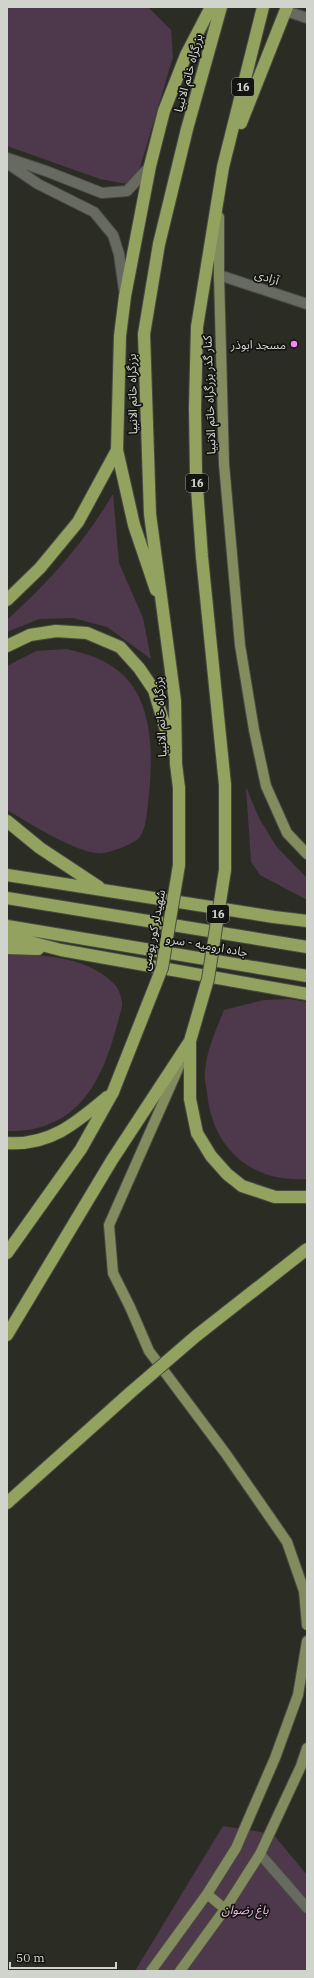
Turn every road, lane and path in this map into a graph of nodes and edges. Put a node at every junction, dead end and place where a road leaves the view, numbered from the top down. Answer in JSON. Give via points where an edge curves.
{"nodes":[{"id":1,"x":211,"y":7,"type":"edge"},
{"id":2,"x":221,"y":7,"type":"edge"},
{"id":3,"x":263,"y":7,"type":"edge"},
{"id":4,"x":287,"y":9,"type":"edge"},
{"id":5,"x":307,"y":18,"type":"edge"},
{"id":6,"x":7,"y":158,"type":"edge"},
{"id":7,"x":7,"y":163,"type":"edge"},
{"id":8,"x":150,"y":166,"type":"junction"},
{"id":9,"x":223,"y":167,"type":"junction"},
{"id":10,"x":219,"y":191,"type":"junction"},
{"id":11,"x":218,"y":275,"type":"junction"},
{"id":12,"x":125,"y":296,"type":"junction"},
{"id":13,"x":307,"y":304,"type":"edge"},
{"id":14,"x":117,"y":450,"type":"junction"},
{"id":15,"x":7,"y":600,"type":"edge"},
{"id":16,"x":166,"y":619,"type":"junction"},
{"id":17,"x":7,"y":646,"type":"edge"},
{"id":18,"x":176,"y":764,"type":"junction"},
{"id":19,"x":179,"y":788,"type":"joint"},
{"id":20,"x":7,"y":821,"type":"edge"},
{"id":21,"x":307,"y":854,"type":"edge"},
{"id":22,"x":7,"y":875,"type":"edge"},
{"id":23,"x":101,"y":889,"type":"junction"},
{"id":24,"x":7,"y":898,"type":"edge"},
{"id":25,"x":307,"y":921,"type":"edge"},
{"id":26,"x":7,"y":926,"type":"edge"},
{"id":27,"x":7,"y":936,"type":"edge"},
{"id":28,"x":307,"y":947,"type":"edge"},
{"id":29,"x":7,"y":948,"type":"edge"},
{"id":30,"x":61,"y":950,"type":"junction"},
{"id":31,"x":307,"y":976,"type":"edge"},
{"id":32,"x":307,"y":995,"type":"edge"},
{"id":33,"x":190,"y":1041,"type":"junction"},
{"id":34,"x":113,"y":1092,"type":"junction"},
{"id":35,"x":7,"y":1143,"type":"edge"},
{"id":36,"x":307,"y":1197,"type":"edge"},
{"id":37,"x":307,"y":1249,"type":"edge"},
{"id":38,"x":7,"y":1253,"type":"edge"},
{"id":39,"x":7,"y":1335,"type":"edge"},
{"id":40,"x":7,"y":1503,"type":"edge"},
{"id":41,"x":307,"y":1625,"type":"edge"},
{"id":42,"x":307,"y":1641,"type":"edge"},
{"id":43,"x":307,"y":1748,"type":"edge"},
{"id":44,"x":260,"y":1854,"type":"junction"},
{"id":45,"x":206,"y":1894,"type":"junction"},
{"id":46,"x":307,"y":1908,"type":"edge"},
{"id":47,"x":225,"y":1909,"type":"junction"},
{"id":48,"x":151,"y":1971,"type":"edge"},
{"id":49,"x":180,"y":1971,"type":"edge"}],
"edges":[{"from":1,"to":8,"type":"highway","via":[[186,55],[164,111]]},
{"from":2,"to":16,"type":"highway","name":"بزرگراه خاتم الانبیا","via":[[187,129],[159,244],[144,334],[150,514]]},
{"from":3,"to":9,"type":"highway","number":"16"},
{"from":4,"to":5,"type":"street"},
{"from":4,"to":9,"type":"highway"},
{"from":6,"to":8,"type":"street","via":[[102,193],[127,191]]},
{"from":7,"to":12,"type":"street","via":[[38,184],[94,212],[113,235],[119,254]]},
{"from":8,"to":12,"type":"highway"},
{"from":9,"to":10,"type":"highway","number":"16"},
{"from":10,"to":11,"type":"main road","name":"کنار گذر بزرگراه خاتم الانبیا"},
{"from":10,"to":33,"type":"highway","number":"16","bridge":true,"via":[[197,327],[195,408],[196,474],[202,557],[225,785],[225,870],[208,979]]},
{"from":11,"to":13,"type":"street","name":"آزادی"},
{"from":11,"to":21,"type":"main road","name":"کنار گذر بزرگراه خاتم الانبیا","via":[[224,464],[240,646],[266,786],[287,832]]},
{"from":12,"to":14,"type":"highway","via":[[120,336]]},
{"from":14,"to":15,"type":"highway","via":[[78,522],[40,568]]},
{"from":14,"to":16,"type":"highway","via":[[134,525]]},
{"from":16,"to":18,"type":"highway","name":"بزرگراه خاتم الانبیا","via":[[175,701]]},
{"from":17,"to":18,"type":"highway","via":[[30,635],[56,631],[87,633],[120,647],[154,690]]},
{"from":18,"to":19,"type":"highway","name":"بزرگراه خاتم الانبیا"},
{"from":19,"to":34,"type":"highway","name":"شهیدلر کور پوسی","bridge":true,"via":[[179,865],[162,968]]},
{"from":20,"to":23,"type":"highway","via":[[40,848]]},
{"from":22,"to":23,"type":"highway"},
{"from":23,"to":25,"type":"highway"},
{"from":24,"to":28,"type":"highway","name":"جاده ارومیه - سرو"},
{"from":26,"to":31,"type":"highway","name":"جاده ارومیه - سرو"},
{"from":27,"to":30,"type":"highway"},
{"from":29,"to":30,"type":"highway"},
{"from":30,"to":32,"type":"highway","via":[[291,990]]},
{"from":33,"to":36,"type":"highway","via":[[190,1099],[197,1133],[211,1156],[242,1186],[274,1198]]},
{"from":33,"to":39,"type":"highway","via":[[112,1160]]},
{"from":33,"to":41,"type":"main road","via":[[109,1226],[113,1273],[149,1351],[226,1454],[287,1542],[304,1592]]},
{"from":34,"to":35,"type":"highway","via":[[59,1134],[25,1144]]},
{"from":34,"to":38,"type":"highway","name":"شهیدلر کور پوسی","via":[[81,1149]]},
{"from":37,"to":40,"type":"highway","bridge":true,"via":[[196,1336]]},
{"from":42,"to":45,"type":"main road","via":[[298,1695],[275,1758],[236,1848]]},
{"from":43,"to":44,"type":"main road"},
{"from":44,"to":46,"type":"street"},
{"from":44,"to":47,"type":"main road"},
{"from":45,"to":47,"type":"main road"},
{"from":45,"to":48,"type":"main road"},
{"from":47,"to":49,"type":"main road"}]}
